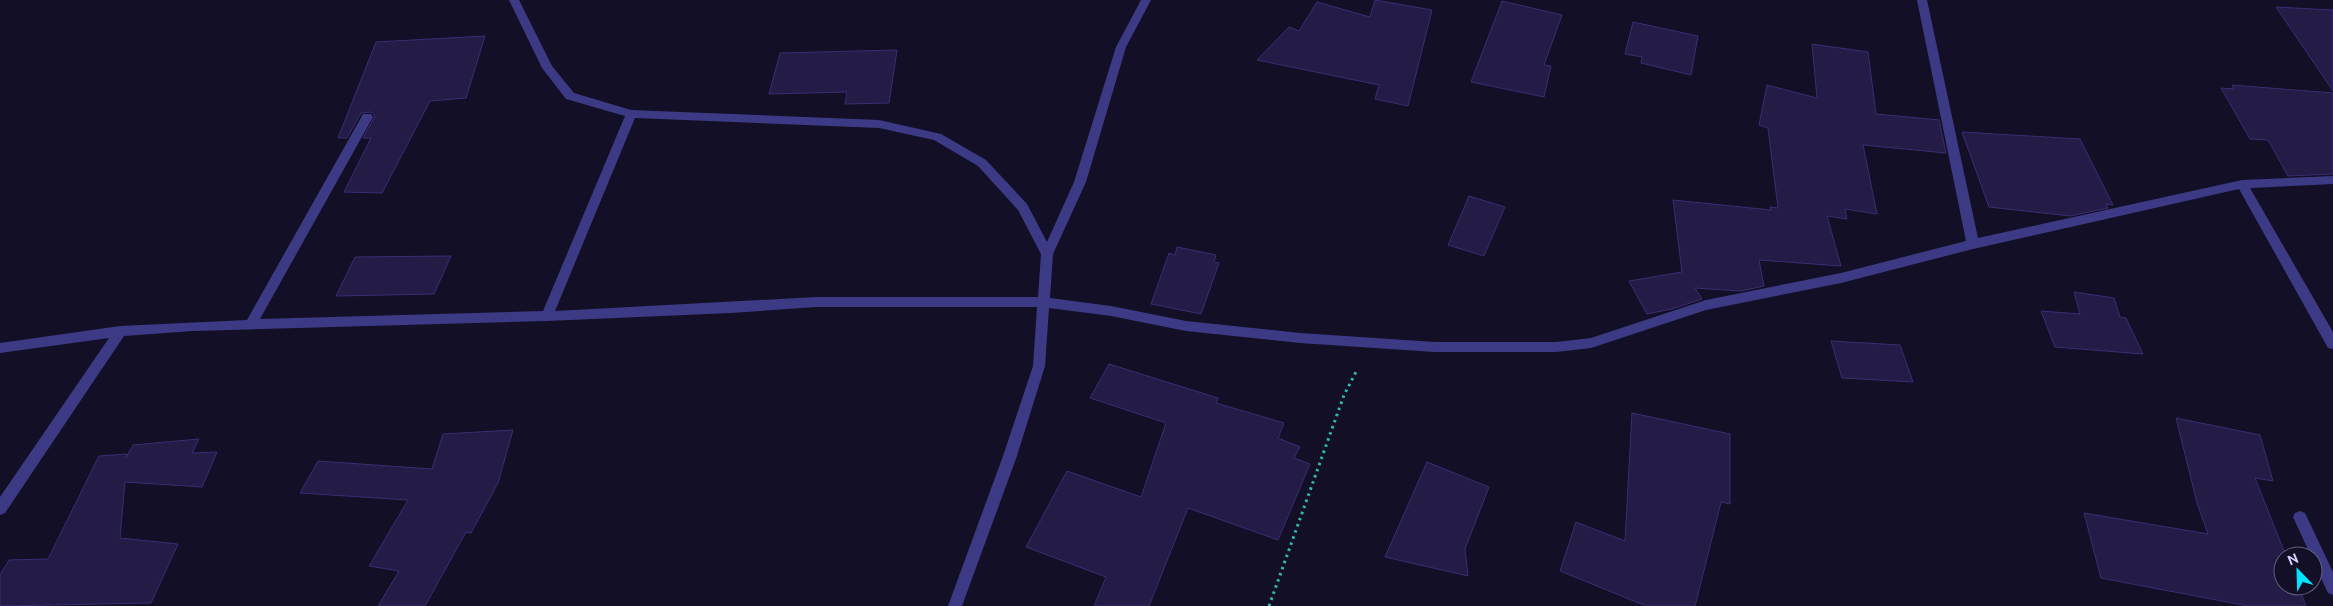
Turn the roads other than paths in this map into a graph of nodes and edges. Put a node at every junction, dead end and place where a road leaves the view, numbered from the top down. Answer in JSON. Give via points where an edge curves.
{"nodes":[{"id":1,"x":514,"y":0,"type":"edge"},
{"id":2,"x":1146,"y":0,"type":"edge"},
{"id":3,"x":1922,"y":0,"type":"edge"},
{"id":4,"x":632,"y":114,"type":"junction"},
{"id":5,"x":367,"y":117,"type":"dead end"},
{"id":6,"x":2333,"y":180,"type":"edge"},
{"id":7,"x":2242,"y":184,"type":"junction"},
{"id":8,"x":1974,"y":244,"type":"junction"},
{"id":9,"x":1047,"y":254,"type":"junction"},
{"id":10,"x":1042,"y":302,"type":"junction"},
{"id":11,"x":547,"y":316,"type":"junction"},
{"id":12,"x":251,"y":323,"type":"junction"},
{"id":13,"x":120,"y":330,"type":"junction"},
{"id":14,"x":2333,"y":344,"type":"edge"},
{"id":15,"x":0,"y":348,"type":"edge"},
{"id":16,"x":0,"y":508,"type":"edge"},
{"id":17,"x":2300,"y":517,"type":"dead end"},
{"id":18,"x":2333,"y":588,"type":"edge"},
{"id":19,"x":955,"y":606,"type":"edge"}],
"edges":[{"from":1,"to":4,"type":"street","via":[[547,68],[570,96]]},
{"from":2,"to":9,"type":"street","via":[[1121,47],[1080,182]]},
{"from":3,"to":8,"type":"street"},
{"from":4,"to":9,"type":"street","via":[[879,124],[937,137],[982,163],[1023,207]]},
{"from":4,"to":11,"type":"street"},
{"from":5,"to":12,"type":"street"},
{"from":6,"to":7,"type":"street"},
{"from":7,"to":8,"type":"street"},
{"from":7,"to":14,"type":"street"},
{"from":8,"to":10,"type":"street","via":[[1841,278],[1706,305],[1591,342],[1547,347],[1435,347],[1300,338],[1186,326]]},
{"from":9,"to":10,"type":"street"},
{"from":10,"to":11,"type":"street","via":[[816,302]]},
{"from":10,"to":19,"type":"street","via":[[1039,366]]},
{"from":11,"to":12,"type":"street"},
{"from":12,"to":13,"type":"street"},
{"from":13,"to":15,"type":"street"},
{"from":13,"to":16,"type":"street"},
{"from":17,"to":18,"type":"street"}]}
